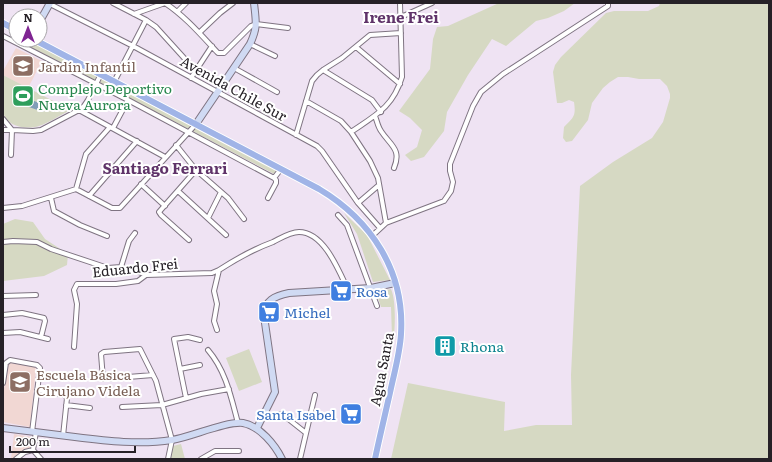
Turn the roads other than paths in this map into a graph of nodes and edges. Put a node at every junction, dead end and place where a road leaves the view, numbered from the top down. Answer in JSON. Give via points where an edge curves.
{"nodes":[{"id":1,"x":49,"y":3,"type":"edge"},
{"id":2,"x":113,"y":3,"type":"edge"},
{"id":3,"x":165,"y":3,"type":"edge"},
{"id":4,"x":186,"y":3,"type":"edge"},
{"id":5,"x":233,"y":3,"type":"edge"},
{"id":6,"x":254,"y":3,"type":"edge"},
{"id":7,"x":400,"y":3,"type":"edge"},
{"id":8,"x":432,"y":3,"type":"edge"},
{"id":9,"x":608,"y":3,"type":"edge"},
{"id":10,"x":178,"y":11,"type":"junction"},
{"id":11,"x":134,"y":14,"type":"junction"},
{"id":12,"x":401,"y":17,"type":"junction"},
{"id":13,"x":146,"y":20,"type":"junction"},
{"id":14,"x":256,"y":24,"type":"junction"},
{"id":15,"x":288,"y":28,"type":"dead end"},
{"id":16,"x":200,"y":32,"type":"junction"},
{"id":17,"x":401,"y":33,"type":"junction"},
{"id":18,"x":3,"y":36,"type":"edge"},
{"id":19,"x":250,"y":44,"type":"junction"},
{"id":20,"x":133,"y":46,"type":"junction"},
{"id":21,"x":212,"y":46,"type":"junction"},
{"id":22,"x":48,"y":47,"type":"edge"},
{"id":23,"x":356,"y":48,"type":"junction"},
{"id":24,"x":275,"y":56,"type":"dead end"},
{"id":25,"x":234,"y":68,"type":"junction"},
{"id":26,"x":195,"y":70,"type":"junction"},
{"id":27,"x":323,"y":70,"type":"junction"},
{"id":28,"x":100,"y":74,"type":"junction"},
{"id":29,"x":191,"y":78,"type":"junction"},
{"id":30,"x":114,"y":82,"type":"junction"},
{"id":31,"x":96,"y":84,"type":"junction"},
{"id":32,"x":400,"y":84,"type":"junction"},
{"id":33,"x":217,"y":92,"type":"junction"},
{"id":34,"x":277,"y":92,"type":"dead end"},
{"id":35,"x":128,"y":100,"type":"junction"},
{"id":36,"x":306,"y":101,"type":"junction"},
{"id":37,"x":79,"y":110,"type":"junction"},
{"id":38,"x":381,"y":112,"type":"junction"},
{"id":39,"x":375,"y":116,"type":"junction"},
{"id":40,"x":3,"y":119,"type":"edge"},
{"id":41,"x":196,"y":124,"type":"junction"},
{"id":42,"x":111,"y":128,"type":"junction"},
{"id":43,"x":3,"y":130,"type":"edge"},
{"id":44,"x":12,"y":130,"type":"junction"},
{"id":45,"x":188,"y":132,"type":"junction"},
{"id":46,"x":351,"y":132,"type":"junction"},
{"id":47,"x":296,"y":135,"type":"junction"},
{"id":48,"x":137,"y":141,"type":"junction"},
{"id":49,"x":176,"y":145,"type":"junction"},
{"id":50,"x":11,"y":155,"type":"dead end"},
{"id":51,"x":165,"y":157,"type":"junction"},
{"id":52,"x":394,"y":168,"type":"dead end"},
{"id":53,"x":281,"y":169,"type":"junction"},
{"id":54,"x":196,"y":170,"type":"junction"},
{"id":55,"x":274,"y":178,"type":"junction"},
{"id":56,"x":141,"y":184,"type":"junction"},
{"id":57,"x":379,"y":185,"type":"junction"},
{"id":58,"x":76,"y":190,"type":"junction"},
{"id":59,"x":178,"y":191,"type":"junction"},
{"id":60,"x":221,"y":192,"type":"junction"},
{"id":61,"x":89,"y":196,"type":"junction"},
{"id":62,"x":50,"y":198,"type":"junction"},
{"id":63,"x":268,"y":198,"type":"dead end"},
{"id":64,"x":358,"y":203,"type":"junction"},
{"id":65,"x":165,"y":206,"type":"junction"},
{"id":66,"x":3,"y":208,"type":"edge"},
{"id":67,"x":338,"y":216,"type":"dead end"},
{"id":68,"x":208,"y":218,"type":"junction"},
{"id":69,"x":244,"y":219,"type":"dead end"},
{"id":70,"x":386,"y":223,"type":"junction"},
{"id":71,"x":380,"y":228,"type":"junction"},
{"id":72,"x":135,"y":233,"type":"dead end"},
{"id":73,"x":226,"y":235,"type":"dead end"},
{"id":74,"x":106,"y":236,"type":"dead end"},
{"id":75,"x":372,"y":236,"type":"junction"},
{"id":76,"x":189,"y":240,"type":"dead end"},
{"id":77,"x":3,"y":242,"type":"edge"},
{"id":78,"x":121,"y":267,"type":"junction"},
{"id":79,"x":219,"y":270,"type":"junction"},
{"id":80,"x":146,"y":275,"type":"junction"},
{"id":81,"x":395,"y":283,"type":"junction"},
{"id":82,"x":371,"y":288,"type":"junction"},
{"id":83,"x":348,"y":290,"type":"junction"},
{"id":84,"x":36,"y":295,"type":"dead end"},
{"id":85,"x":3,"y":296,"type":"edge"},
{"id":86,"x":377,"y":306,"type":"dead end"},
{"id":87,"x":3,"y":315,"type":"edge"},
{"id":88,"x":217,"y":330,"type":"dead end"},
{"id":89,"x":3,"y":333,"type":"edge"},
{"id":90,"x":41,"y":337,"type":"junction"},
{"id":91,"x":48,"y":339,"type":"dead end"},
{"id":92,"x":200,"y":340,"type":"dead end"},
{"id":93,"x":74,"y":347,"type":"dead end"},
{"id":94,"x":208,"y":350,"type":"dead end"},
{"id":95,"x":200,"y":365,"type":"dead end"},
{"id":96,"x":180,"y":369,"type":"junction"},
{"id":97,"x":153,"y":375,"type":"junction"},
{"id":98,"x":3,"y":382,"type":"edge"},
{"id":99,"x":229,"y":389,"type":"junction"},
{"id":100,"x":37,"y":390,"type":"junction"},
{"id":101,"x":315,"y":395,"type":"dead end"},
{"id":102,"x":186,"y":398,"type":"junction"},
{"id":103,"x":66,"y":405,"type":"junction"},
{"id":104,"x":162,"y":405,"type":"junction"},
{"id":105,"x":122,"y":407,"type":"dead end"},
{"id":106,"x":90,"y":408,"type":"dead end"},
{"id":107,"x":263,"y":418,"type":"junction"},
{"id":108,"x":238,"y":423,"type":"junction"},
{"id":109,"x":3,"y":428,"type":"edge"},
{"id":110,"x":257,"y":428,"type":"junction"},
{"id":111,"x":34,"y":432,"type":"junction"},
{"id":112,"x":306,"y":434,"type":"junction"},
{"id":113,"x":63,"y":436,"type":"junction"},
{"id":114,"x":172,"y":440,"type":"junction"},
{"id":115,"x":33,"y":450,"type":"junction"},
{"id":116,"x":239,"y":451,"type":"dead end"},
{"id":117,"x":16,"y":459,"type":"edge"},
{"id":118,"x":41,"y":459,"type":"edge"},
{"id":119,"x":168,"y":459,"type":"edge"},
{"id":120,"x":201,"y":459,"type":"edge"},
{"id":121,"x":282,"y":459,"type":"edge"},
{"id":122,"x":300,"y":459,"type":"edge"},
{"id":123,"x":375,"y":459,"type":"edge"}],
"edges":[{"from":1,"to":20,"type":"street","name":"Avenida Chile Sur"},
{"from":2,"to":11,"type":"street"},
{"from":3,"to":10,"type":"street"},
{"from":3,"to":11,"type":"street"},
{"from":4,"to":10,"type":"street"},
{"from":5,"to":16,"type":"street"},
{"from":6,"to":14,"type":"street"},
{"from":7,"to":12,"type":"street"},
{"from":8,"to":12,"type":"street"},
{"from":9,"to":70,"type":"street","via":[[608,6],[503,74],[481,92],[450,164],[453,182],[444,201]]},
{"from":10,"to":16,"type":"street"},
{"from":11,"to":13,"type":"street"},
{"from":12,"to":17,"type":"street"},
{"from":13,"to":20,"type":"street"},
{"from":13,"to":26,"type":"street","via":[[156,27]]},
{"from":14,"to":15,"type":"street"},
{"from":14,"to":19,"type":"street","via":[[256,32]]},
{"from":14,"to":21,"type":"street","via":[[247,28],[224,52],[221,53]]},
{"from":16,"to":21,"type":"street"},
{"from":17,"to":23,"type":"street","via":[[370,35]]},
{"from":17,"to":32,"type":"street"},
{"from":18,"to":31,"type":"street"},
{"from":19,"to":24,"type":"street"},
{"from":19,"to":25,"type":"street"},
{"from":20,"to":29,"type":"street","name":"Avenida Chile Sur"},
{"from":20,"to":30,"type":"street"},
{"from":21,"to":26,"type":"street"},
{"from":22,"to":28,"type":"main road","name":"Agua Santa"},
{"from":23,"to":27,"type":"street"},
{"from":23,"to":32,"type":"street"},
{"from":25,"to":33,"type":"street"},
{"from":25,"to":34,"type":"street"},
{"from":26,"to":29,"type":"street"},
{"from":27,"to":36,"type":"street","via":[[312,81]]},
{"from":27,"to":38,"type":"street","via":[[372,100]]},
{"from":28,"to":30,"type":"main road","name":"Agua Santa"},
{"from":28,"to":31,"type":"street"},
{"from":29,"to":33,"type":"street","name":"Avenida Chile Sur"},
{"from":30,"to":41,"type":"main road","name":"Agua Santa"},
{"from":31,"to":35,"type":"street"},
{"from":31,"to":37,"type":"street"},
{"from":32,"to":38,"type":"street","via":[[393,99]]},
{"from":33,"to":41,"type":"street"},
{"from":33,"to":47,"type":"street","name":"Avenida Chile Sur"},
{"from":35,"to":42,"type":"street"},
{"from":35,"to":45,"type":"street"},
{"from":36,"to":46,"type":"street","via":[[341,121]]},
{"from":36,"to":47,"type":"street"},
{"from":37,"to":42,"type":"street"},
{"from":37,"to":44,"type":"street","via":[[41,130]]},
{"from":38,"to":39,"type":"street"},
{"from":39,"to":46,"type":"street"},
{"from":39,"to":52,"type":"street","via":[[380,130],[395,148],[397,158]]},
{"from":40,"to":44,"type":"street"},
{"from":41,"to":45,"type":"street"},
{"from":41,"to":53,"type":"main road","name":"Agua Santa"},
{"from":42,"to":48,"type":"street"},
{"from":42,"to":58,"type":"street","via":[[86,154]]},
{"from":43,"to":44,"type":"street"},
{"from":44,"to":50,"type":"street"},
{"from":45,"to":49,"type":"street"},
{"from":45,"to":55,"type":"street"},
{"from":46,"to":57,"type":"street","via":[[370,161]]},
{"from":47,"to":64,"type":"street","name":"Avenida Chile Sur","via":[[322,151]]},
{"from":48,"to":51,"type":"street"},
{"from":48,"to":61,"type":"street"},
{"from":49,"to":51,"type":"street"},
{"from":49,"to":54,"type":"street"},
{"from":51,"to":56,"type":"street"},
{"from":53,"to":55,"type":"street"},
{"from":53,"to":75,"type":"main road","name":"Agua Santa","via":[[336,200],[352,213]]},
{"from":54,"to":59,"type":"street"},
{"from":54,"to":60,"type":"street"},
{"from":55,"to":63,"type":"street","via":[[276,183]]},
{"from":56,"to":61,"type":"street","via":[[120,208],[112,208]]},
{"from":56,"to":65,"type":"street"},
{"from":57,"to":64,"type":"street"},
{"from":57,"to":70,"type":"street"},
{"from":58,"to":61,"type":"street"},
{"from":58,"to":62,"type":"street"},
{"from":59,"to":65,"type":"street"},
{"from":59,"to":68,"type":"street"},
{"from":60,"to":68,"type":"street"},
{"from":60,"to":69,"type":"street"},
{"from":62,"to":66,"type":"street","via":[[14,208]]},
{"from":62,"to":74,"type":"street","via":[[54,211]]},
{"from":64,"to":71,"type":"street","name":"Avenida Chile Sur"},
{"from":65,"to":76,"type":"street","via":[[159,212],[161,215]]},
{"from":67,"to":82,"type":"street","via":[[347,225]]},
{"from":68,"to":73,"type":"street"},
{"from":70,"to":71,"type":"street"},
{"from":71,"to":75,"type":"street"},
{"from":72,"to":78,"type":"street","via":[[129,241]]},
{"from":75,"to":81,"type":"main road","name":"Agua Santa","via":[[388,262]]},
{"from":77,"to":78,"type":"street","via":[[37,242],[108,268]]},
{"from":78,"to":80,"type":"street"},
{"from":79,"to":80,"type":"street","name":"Eduardo Frei","via":[[212,273]]},
{"from":79,"to":83,"type":"street","via":[[257,248],[298,232],[312,236],[326,249]]},
{"from":79,"to":88,"type":"street","via":[[214,291],[214,321]]},
{"from":80,"to":93,"type":"street","name":"Eduardo Frei","via":[[138,281],[116,284],[77,284],[74,290],[77,304]]},
{"from":81,"to":82,"type":"street"},
{"from":81,"to":123,"type":"main road","name":"Agua Santa","via":[[401,313],[400,342]]},
{"from":82,"to":83,"type":"street"},
{"from":82,"to":86,"type":"street"},
{"from":83,"to":107,"type":"street","via":[[280,295],[272,299],[264,310],[275,392]]},
{"from":84,"to":85,"type":"street"},
{"from":87,"to":90,"type":"street","via":[[22,313],[44,318]]},
{"from":89,"to":90,"type":"street","via":[[20,332]]},
{"from":90,"to":91,"type":"street"},
{"from":92,"to":96,"type":"street","via":[[188,337],[174,339]]},
{"from":94,"to":99,"type":"street","via":[[217,361]]},
{"from":95,"to":96,"type":"street"},
{"from":96,"to":102,"type":"street"},
{"from":97,"to":97,"type":"street","via":[[102,378],[102,353],[140,348]]},
{"from":97,"to":104,"type":"street"},
{"from":98,"to":100,"type":"street","via":[[6,363],[10,360],[37,365],[40,368]]},
{"from":99,"to":102,"type":"street"},
{"from":99,"to":108,"type":"street"},
{"from":100,"to":103,"type":"street","via":[[65,395]]},
{"from":100,"to":111,"type":"street"},
{"from":101,"to":112,"type":"street"},
{"from":102,"to":104,"type":"street"},
{"from":103,"to":106,"type":"street"},
{"from":103,"to":113,"type":"street"},
{"from":104,"to":105,"type":"street"},
{"from":104,"to":114,"type":"street"},
{"from":107,"to":110,"type":"street"},
{"from":107,"to":112,"type":"street","via":[[282,414]]},
{"from":108,"to":110,"type":"street"},
{"from":108,"to":114,"type":"street"},
{"from":109,"to":111,"type":"street"},
{"from":110,"to":121,"type":"street","via":[[275,447]]},
{"from":111,"to":113,"type":"street"},
{"from":111,"to":115,"type":"street"},
{"from":112,"to":122,"type":"street"},
{"from":113,"to":114,"type":"street","via":[[132,443]]},
{"from":114,"to":119,"type":"street"},
{"from":115,"to":117,"type":"street"},
{"from":115,"to":118,"type":"street"},
{"from":116,"to":120,"type":"street","via":[[215,451]]}]}
